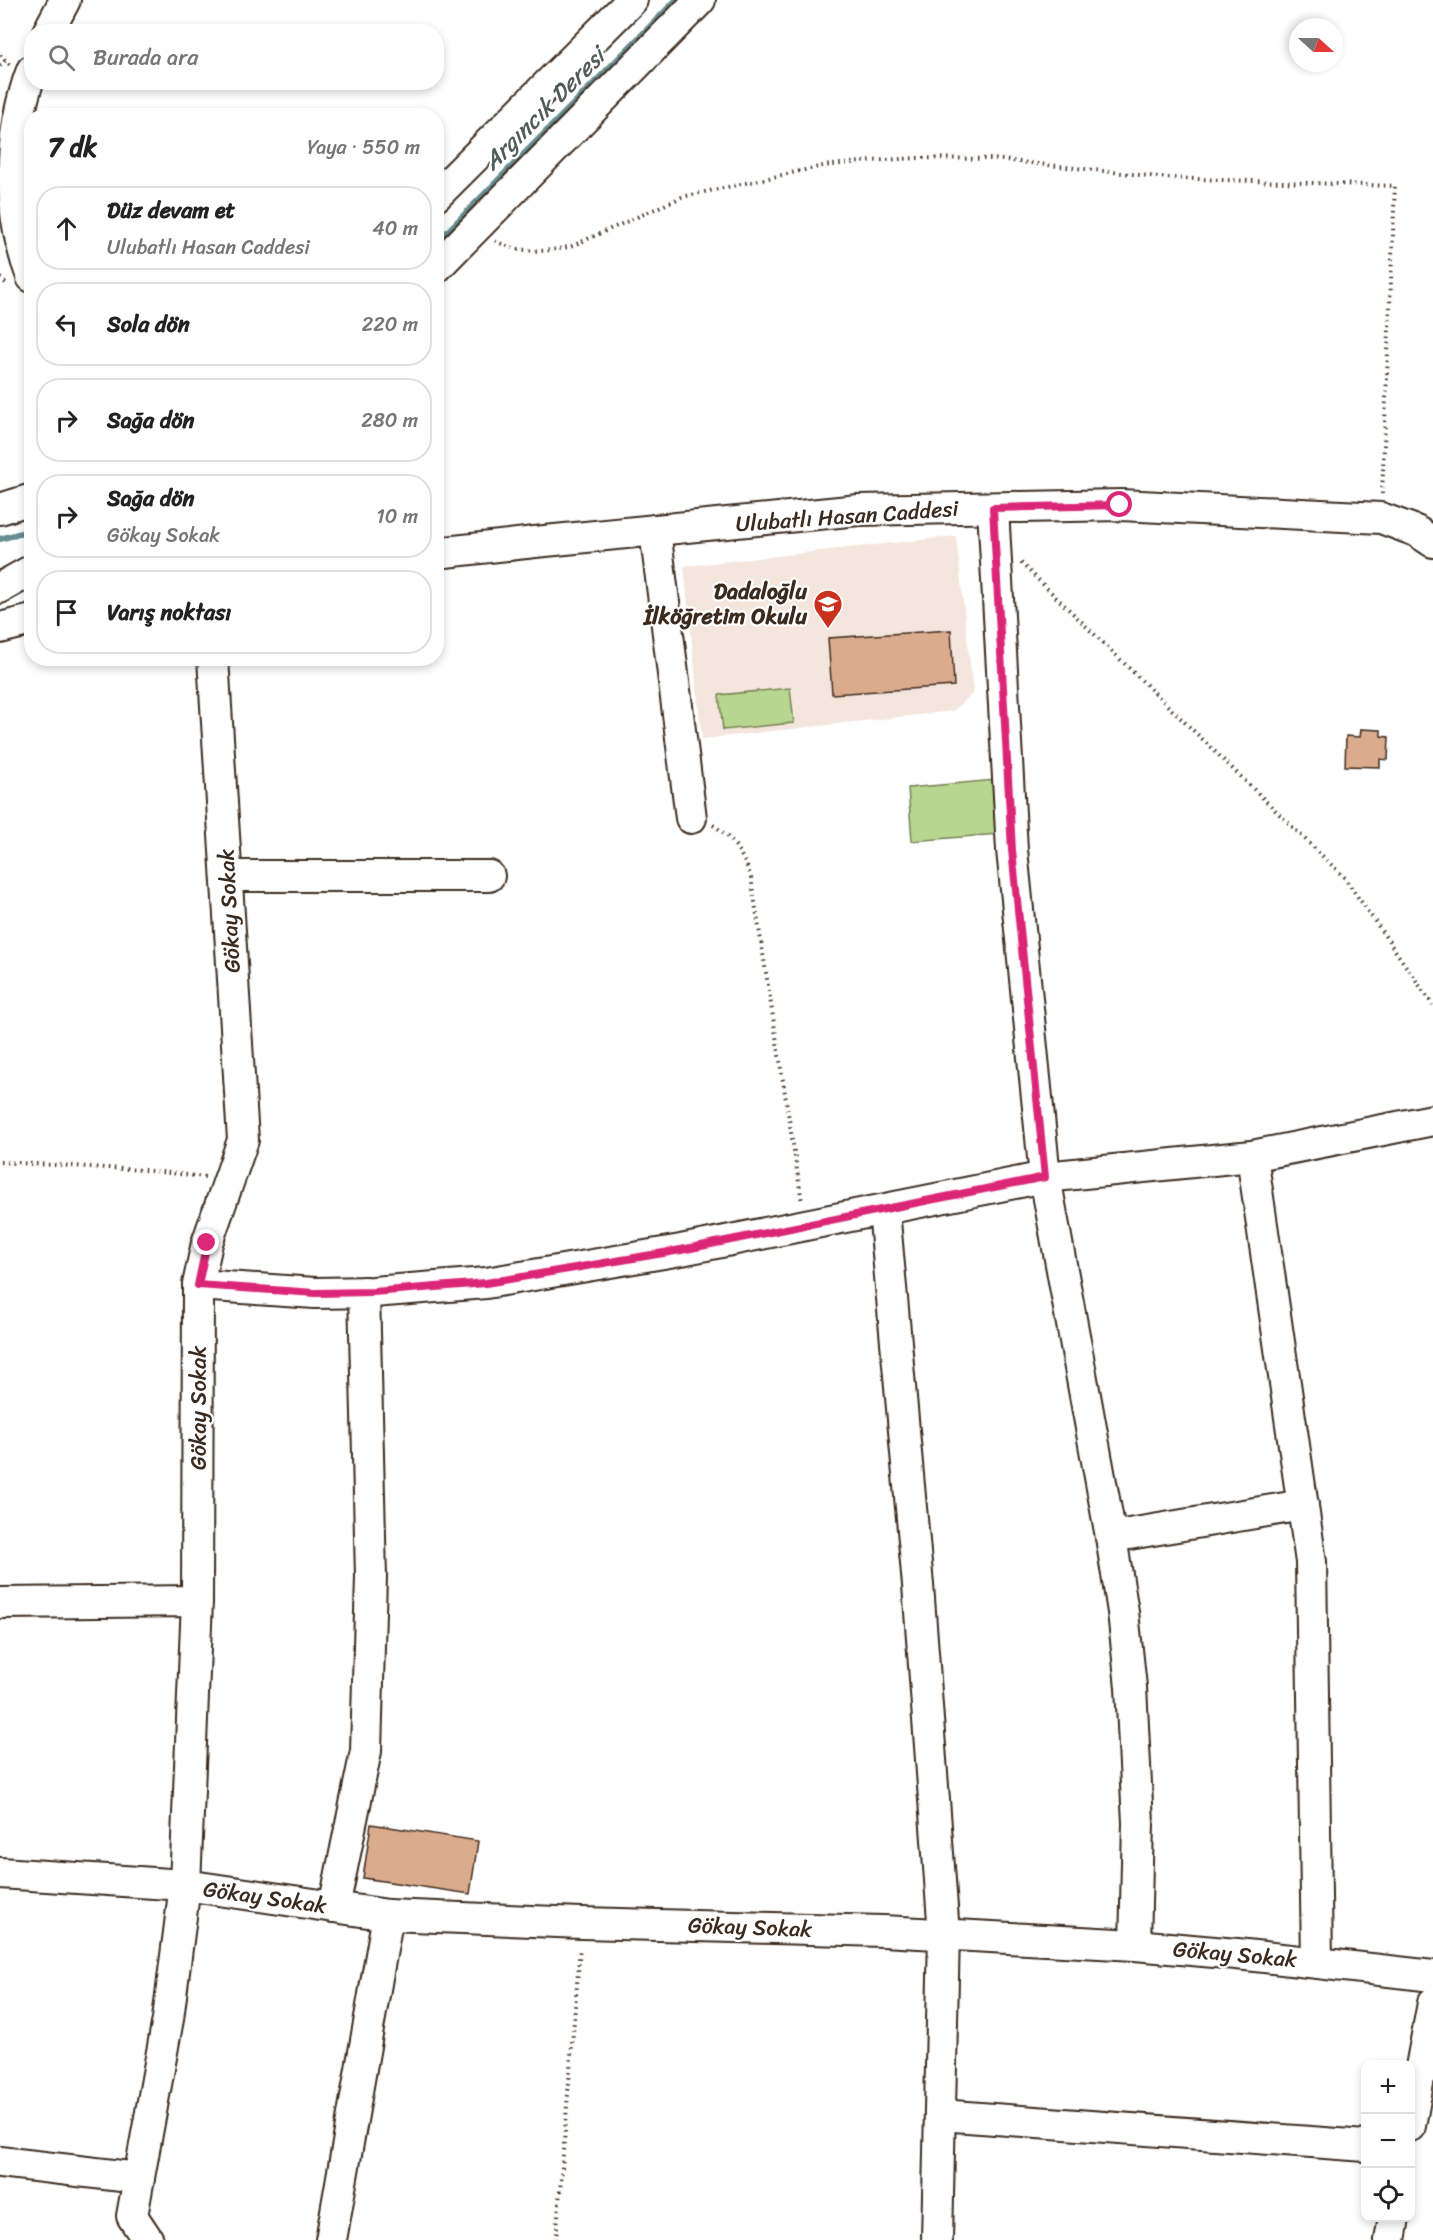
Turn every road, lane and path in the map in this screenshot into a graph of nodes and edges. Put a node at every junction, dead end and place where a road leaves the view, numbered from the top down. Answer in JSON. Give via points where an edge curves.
{"nodes":[{"id":1,"x":65,"y":0,"type":"edge"},
{"id":2,"x":632,"y":0,"type":"edge"},
{"id":3,"x":700,"y":0,"type":"edge"},
{"id":4,"x":52,"y":24,"type":"edge"},
{"id":5,"x":0,"y":55,"type":"edge"},
{"id":6,"x":0,"y":66,"type":"edge"},
{"id":7,"x":27,"y":90,"type":"edge"},
{"id":8,"x":444,"y":188,"type":"edge"},
{"id":9,"x":477,"y":228,"type":"junction"},
{"id":10,"x":24,"y":251,"type":"edge"},
{"id":11,"x":444,"y":260,"type":"edge"},
{"id":12,"x":24,"y":502,"type":"edge"},
{"id":13,"x":993,"y":508,"type":"junction"},
{"id":14,"x":0,"y":509,"type":"edge"},
{"id":15,"x":1381,"y":518,"type":"junction"},
{"id":16,"x":655,"y":530,"type":"junction"},
{"id":17,"x":994,"y":538,"type":"junction"},
{"id":18,"x":1433,"y":542,"type":"edge"},
{"id":19,"x":444,"y":553,"type":"edge"},
{"id":20,"x":24,"y":574,"type":"edge"},
{"id":21,"x":0,"y":588,"type":"edge"},
{"id":22,"x":24,"y":622,"type":"edge"},
{"id":23,"x":0,"y":627,"type":"edge"},
{"id":24,"x":214,"y":666,"type":"edge"},
{"id":25,"x":691,"y":818,"type":"joint"},
{"id":26,"x":227,"y":876,"type":"junction"},
{"id":27,"x":489,"y":876,"type":"dead end"},
{"id":28,"x":1433,"y":1005,"type":"edge"},
{"id":29,"x":1433,"y":1120,"type":"edge"},
{"id":30,"x":1252,"y":1156,"type":"junction"},
{"id":31,"x":0,"y":1162,"type":"edge"},
{"id":32,"x":1045,"y":1177,"type":"junction"},
{"id":33,"x":230,"y":1179,"type":"junction"},
{"id":34,"x":884,"y":1210,"type":"junction"},
{"id":35,"x":806,"y":1226,"type":"junction"},
{"id":36,"x":198,"y":1285,"type":"junction"},
{"id":37,"x":364,"y":1292,"type":"junction"},
{"id":38,"x":1303,"y":1504,"type":"junction"},
{"id":39,"x":1111,"y":1537,"type":"junction"},
{"id":40,"x":197,"y":1601,"type":"junction"},
{"id":41,"x":0,"y":1603,"type":"edge"},
{"id":42,"x":0,"y":1873,"type":"edge"},
{"id":43,"x":185,"y":1885,"type":"junction"},
{"id":44,"x":333,"y":1907,"type":"junction"},
{"id":45,"x":388,"y":1915,"type":"junction"},
{"id":46,"x":582,"y":1923,"type":"junction"},
{"id":47,"x":944,"y":1934,"type":"junction"},
{"id":48,"x":1135,"y":1945,"type":"junction"},
{"id":49,"x":1317,"y":1962,"type":"junction"},
{"id":50,"x":1433,"y":1976,"type":"edge"},
{"id":51,"x":1433,"y":2003,"type":"edge"},
{"id":52,"x":1412,"y":2114,"type":"edge"},
{"id":53,"x":940,"y":2115,"type":"junction"},
{"id":54,"x":1361,"y":2146,"type":"edge"},
{"id":55,"x":0,"y":2162,"type":"edge"},
{"id":56,"x":139,"y":2178,"type":"junction"},
{"id":57,"x":1393,"y":2222,"type":"edge"},
{"id":58,"x":137,"y":2232,"type":"edge"},
{"id":59,"x":331,"y":2240,"type":"edge"},
{"id":60,"x":556,"y":2240,"type":"edge"},
{"id":61,"x":937,"y":2240,"type":"edge"},
{"id":62,"x":1390,"y":2240,"type":"edge"}],
"edges":[{"from":1,"to":4,"type":"street"},
{"from":2,"to":8,"type":"street"},
{"from":3,"to":9,"type":"street"},
{"from":5,"to":6,"type":"path","via":[[5,60]]},
{"from":7,"to":10,"type":"street","via":[[17,127],[14,182]]},
{"from":9,"to":11,"type":"street"},
{"from":9,"to":15,"type":"path","via":[[515,248],[558,250],[682,197],[823,166],[917,158],[1031,162],[1168,178],[1395,186]]},
{"from":12,"to":14,"type":"street"},
{"from":13,"to":15,"type":"street","name":"Ulubatlı Hasan Caddesi","via":[[1120,505]]},
{"from":13,"to":16,"type":"street","name":"Ulubatlı Hasan Caddesi","via":[[859,510]]},
{"from":13,"to":17,"type":"street"},
{"from":15,"to":18,"type":"street","name":"Ulubatlı Hasan Caddesi"},
{"from":16,"to":19,"type":"street","name":"Ulubatlı Hasan Caddesi"},
{"from":16,"to":25,"type":"street"},
{"from":17,"to":28,"type":"path","via":[[1344,877]]},
{"from":17,"to":32,"type":"street","via":[[1012,850]]},
{"from":20,"to":21,"type":"street"},
{"from":22,"to":23,"type":"street"},
{"from":24,"to":26,"type":"street","name":"Gökay Sokak"},
{"from":25,"to":35,"type":"path","via":[[712,824],[726,834],[739,850],[751,877]]},
{"from":26,"to":27,"type":"street"},
{"from":26,"to":33,"type":"street","name":"Gökay Sokak","via":[[243,1140]]},
{"from":29,"to":30,"type":"street"},
{"from":30,"to":32,"type":"street"},
{"from":30,"to":38,"type":"street"},
{"from":31,"to":33,"type":"path"},
{"from":32,"to":34,"type":"street"},
{"from":32,"to":39,"type":"street"},
{"from":33,"to":36,"type":"street","name":"Gökay Sokak","via":[[207,1243]]},
{"from":34,"to":35,"type":"street"},
{"from":34,"to":47,"type":"street"},
{"from":35,"to":37,"type":"street","via":[[486,1283]]},
{"from":36,"to":37,"type":"street"},
{"from":36,"to":40,"type":"street","name":"Gökay Sokak"},
{"from":37,"to":44,"type":"street","via":[[371,1577],[366,1751]]},
{"from":38,"to":39,"type":"street"},
{"from":38,"to":49,"type":"street","via":[[1311,1562]]},
{"from":39,"to":48,"type":"street","via":[[1123,1612],[1136,1762]]},
{"from":40,"to":41,"type":"street"},
{"from":40,"to":43,"type":"street","name":"Gökay Sokak"},
{"from":42,"to":43,"type":"street"},
{"from":43,"to":44,"type":"street","name":"Gökay Sokak"},
{"from":43,"to":56,"type":"street","via":[[168,2019]]},
{"from":44,"to":45,"type":"street","name":"Gökay Sokak"},
{"from":45,"to":46,"type":"street","name":"Gökay Sokak"},
{"from":45,"to":59,"type":"street"},
{"from":46,"to":47,"type":"street","name":"Gökay Sokak"},
{"from":46,"to":60,"type":"path"},
{"from":47,"to":48,"type":"street","name":"Gökay Sokak"},
{"from":47,"to":53,"type":"street"},
{"from":48,"to":49,"type":"street","name":"Gökay Sokak"},
{"from":49,"to":50,"type":"street","name":"Gökay Sokak"},
{"from":51,"to":52,"type":"street"},
{"from":53,"to":54,"type":"street"},
{"from":53,"to":61,"type":"street"},
{"from":55,"to":56,"type":"street"},
{"from":56,"to":58,"type":"street"},
{"from":57,"to":62,"type":"street"}]}
